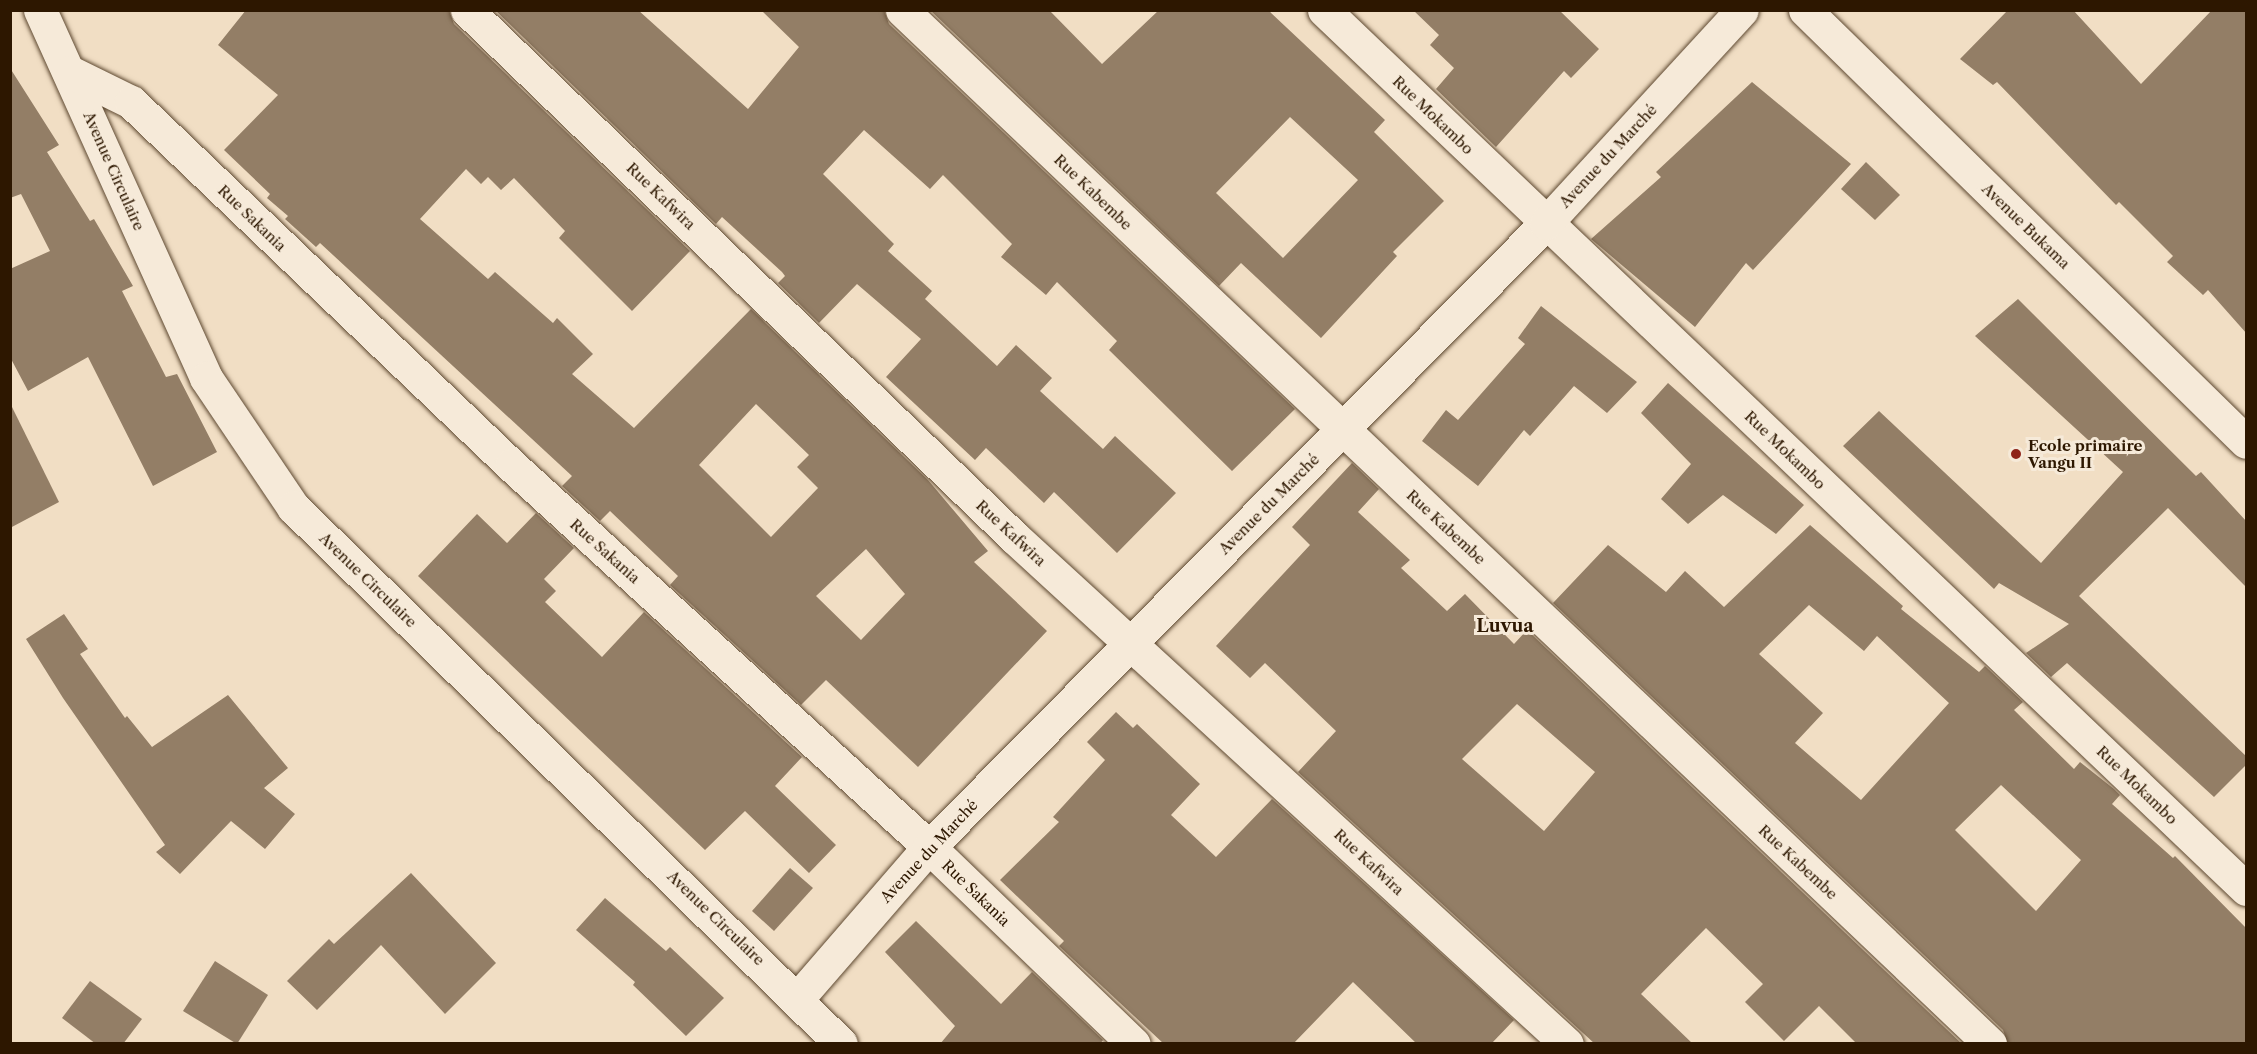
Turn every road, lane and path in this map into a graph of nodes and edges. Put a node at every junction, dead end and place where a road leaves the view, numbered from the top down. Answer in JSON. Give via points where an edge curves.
{"nodes":[{"id":1,"x":40,"y":10,"type":"edge"},
{"id":2,"x":467,"y":10,"type":"edge"},
{"id":3,"x":902,"y":10,"type":"edge"},
{"id":4,"x":1324,"y":10,"type":"edge"},
{"id":5,"x":1742,"y":10,"type":"edge"},
{"id":6,"x":1805,"y":10,"type":"edge"},
{"id":7,"x":70,"y":72,"type":"junction"},
{"id":8,"x":1546,"y":223,"type":"junction"},
{"id":9,"x":1342,"y":429,"type":"junction"},
{"id":10,"x":2247,"y":442,"type":"edge"},
{"id":11,"x":1131,"y":644,"type":"junction"},
{"id":12,"x":929,"y":847,"type":"junction"},
{"id":13,"x":2247,"y":889,"type":"edge"},
{"id":14,"x":798,"y":998,"type":"junction"},
{"id":15,"x":842,"y":1044,"type":"edge"},
{"id":16,"x":1134,"y":1044,"type":"edge"},
{"id":17,"x":1567,"y":1044,"type":"edge"},
{"id":18,"x":1990,"y":1044,"type":"edge"}],
"edges":[{"from":1,"to":7,"type":"street","name":"Avenue Circulaire"},
{"from":2,"to":11,"type":"street","name":"Rue Kafwira","via":[[1005,528]]},
{"from":3,"to":9,"type":"street","name":"Rue Kabembe"},
{"from":4,"to":8,"type":"street","name":"Rue Mokambo"},
{"from":5,"to":8,"type":"street","name":"Avenue du Marché"},
{"from":6,"to":10,"type":"street","name":"Avenue Bukama"},
{"from":7,"to":12,"type":"street","name":"Rue Sakania","via":[[131,102],[511,465]]},
{"from":7,"to":14,"type":"street","name":"Avenue Circulaire","via":[[206,378],[293,507]]},
{"from":8,"to":9,"type":"street","name":"Avenue du Marché"},
{"from":8,"to":13,"type":"street","name":"Rue Mokambo"},
{"from":9,"to":11,"type":"street","name":"Avenue du Marché"},
{"from":9,"to":18,"type":"street","name":"Rue Kabembe"},
{"from":11,"to":12,"type":"street","name":"Avenue du Marché"},
{"from":11,"to":17,"type":"street","name":"Rue Kafwira"},
{"from":12,"to":14,"type":"street","name":"Avenue du Marché"},
{"from":12,"to":16,"type":"street","name":"Rue Sakania"},
{"from":14,"to":15,"type":"street","name":"Avenue Circulaire"}]}
